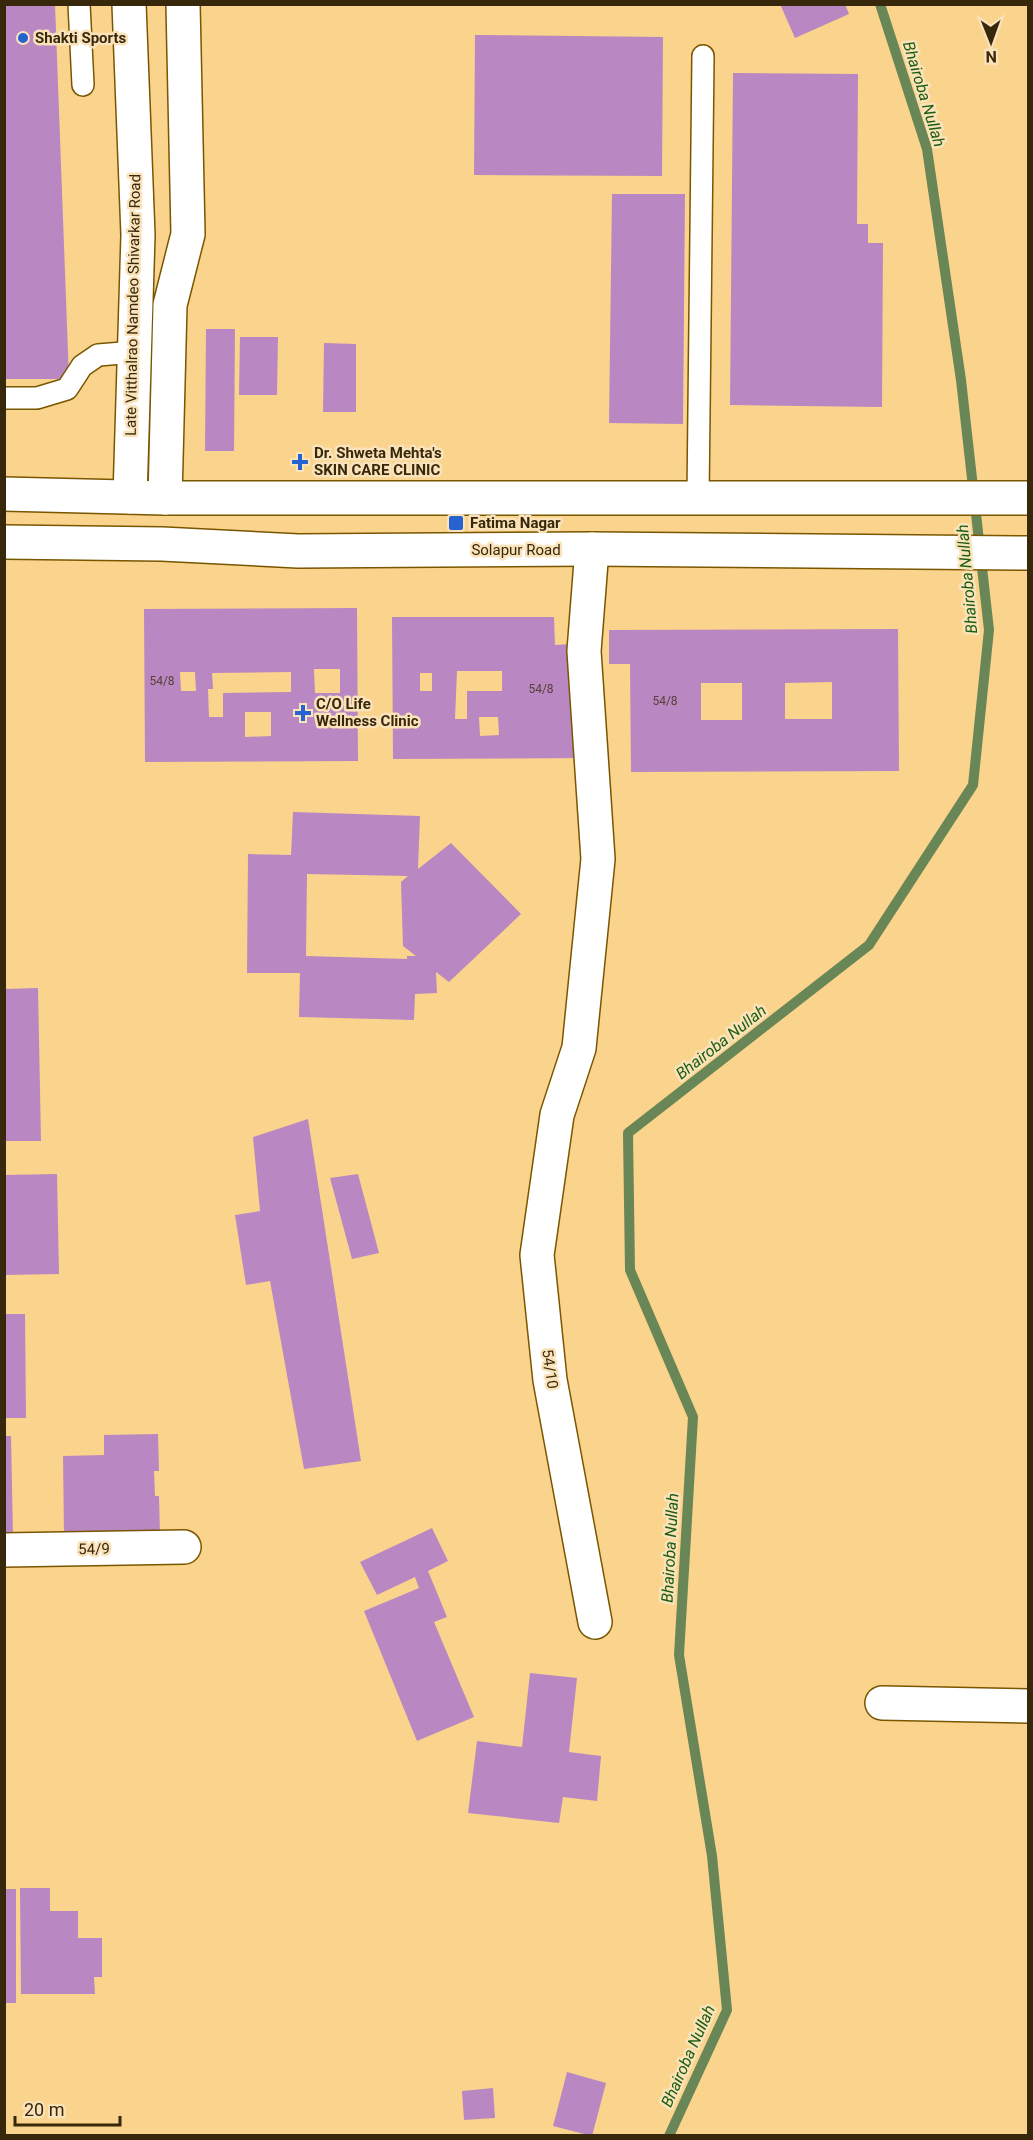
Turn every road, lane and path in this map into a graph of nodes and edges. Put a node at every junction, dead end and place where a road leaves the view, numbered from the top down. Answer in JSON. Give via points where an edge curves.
{"nodes":[{"id":1,"x":80,"y":4,"type":"edge"},
{"id":2,"x":129,"y":4,"type":"edge"},
{"id":3,"x":183,"y":4,"type":"edge"},
{"id":4,"x":703,"y":56,"type":"dead end"},
{"id":5,"x":83,"y":85,"type":"dead end"},
{"id":6,"x":135,"y":352,"type":"junction"},
{"id":7,"x":4,"y":398,"type":"edge"},
{"id":8,"x":4,"y":494,"type":"edge"},
{"id":9,"x":130,"y":497,"type":"junction"},
{"id":10,"x":165,"y":498,"type":"junction"},
{"id":11,"x":698,"y":498,"type":"junction"},
{"id":12,"x":1029,"y":498,"type":"edge"},
{"id":13,"x":4,"y":542,"type":"edge"},
{"id":14,"x":592,"y":549,"type":"junction"},
{"id":15,"x":1029,"y":553,"type":"edge"},
{"id":16,"x":184,"y":1547,"type":"dead end"},
{"id":17,"x":4,"y":1550,"type":"edge"},
{"id":18,"x":595,"y":1622,"type":"dead end"},
{"id":19,"x":882,"y":1703,"type":"dead end"},
{"id":20,"x":1029,"y":1706,"type":"edge"}],
"edges":[{"from":1,"to":5,"type":"lane"},
{"from":2,"to":6,"type":"main road","name":"Late Vitthalrao Namdeo Shivarkar Road","via":[[138,235]]},
{"from":3,"to":10,"type":"main road","via":[[188,234],[170,305]]},
{"from":4,"to":11,"type":"lane"},
{"from":6,"to":7,"type":"lane","via":[[98,355],[82,366],[67,389],[37,398]]},
{"from":6,"to":9,"type":"main road","name":"Late Vitthalrao Namdeo Shivarkar Road"},
{"from":8,"to":9,"type":"main road"},
{"from":9,"to":10,"type":"main road"},
{"from":10,"to":11,"type":"main road"},
{"from":11,"to":12,"type":"main road"},
{"from":13,"to":14,"type":"main road","name":"Solapur Road","via":[[298,551]]},
{"from":14,"to":15,"type":"main road","name":"Solapur Road"},
{"from":14,"to":18,"type":"main road","name":"54/10","via":[[584,651],[598,859],[579,1048],[557,1115],[537,1254],[550,1380]]},
{"from":16,"to":17,"type":"main road","name":"54/9"},
{"from":19,"to":20,"type":"main road"}]}
